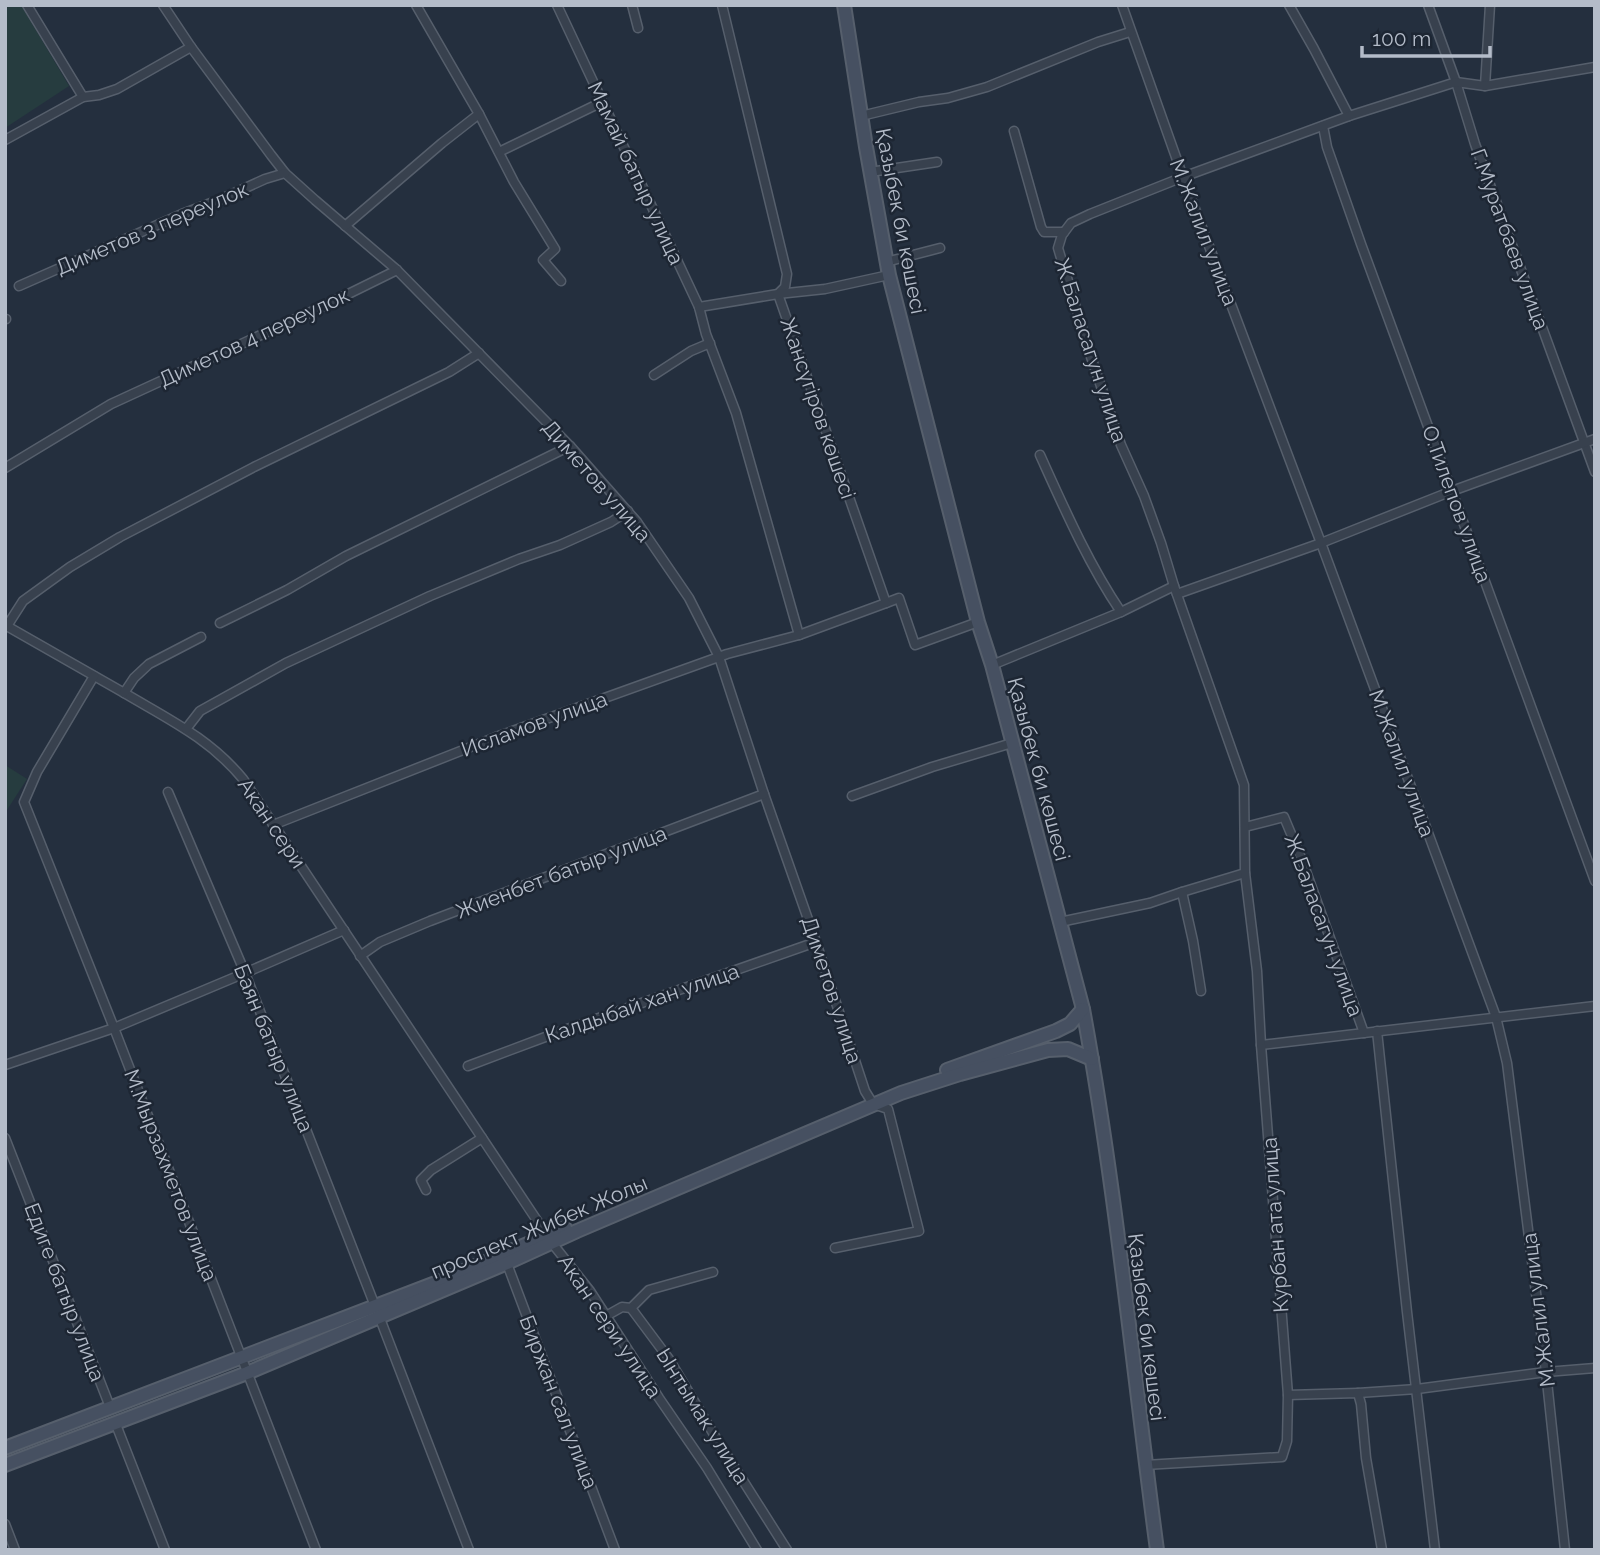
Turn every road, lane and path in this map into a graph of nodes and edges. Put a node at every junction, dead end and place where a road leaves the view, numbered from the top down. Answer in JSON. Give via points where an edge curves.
{"nodes":[{"id":1,"x":27,"y":5,"type":"edge"},
{"id":2,"x":163,"y":5,"type":"edge"},
{"id":3,"x":416,"y":5,"type":"edge"},
{"id":4,"x":556,"y":5,"type":"edge"},
{"id":5,"x":632,"y":5,"type":"edge"},
{"id":6,"x":722,"y":5,"type":"edge"},
{"id":7,"x":844,"y":5,"type":"edge"},
{"id":8,"x":1122,"y":5,"type":"edge"},
{"id":9,"x":1289,"y":5,"type":"edge"},
{"id":10,"x":1428,"y":5,"type":"edge"},
{"id":11,"x":1490,"y":5,"type":"edge"},
{"id":12,"x":638,"y":28,"type":"dead end"},
{"id":13,"x":1130,"y":32,"type":"junction"},
{"id":14,"x":191,"y":47,"type":"junction"},
{"id":15,"x":1595,"y":66,"type":"edge"},
{"id":16,"x":1456,"y":82,"type":"junction"},
{"id":17,"x":1485,"y":86,"type":"junction"},
{"id":18,"x":83,"y":97,"type":"junction"},
{"id":19,"x":602,"y":102,"type":"junction"},
{"id":20,"x":479,"y":114,"type":"junction"},
{"id":21,"x":861,"y":116,"type":"junction"},
{"id":22,"x":1349,"y":116,"type":"junction"},
{"id":23,"x":1323,"y":126,"type":"junction"},
{"id":24,"x":1014,"y":131,"type":"dead end"},
{"id":25,"x":5,"y":140,"type":"edge"},
{"id":26,"x":499,"y":152,"type":"junction"},
{"id":27,"x":937,"y":162,"type":"dead end"},
{"id":28,"x":870,"y":172,"type":"junction"},
{"id":29,"x":285,"y":173,"type":"junction"},
{"id":30,"x":1183,"y":177,"type":"junction"},
{"id":31,"x":345,"y":226,"type":"junction"},
{"id":32,"x":1064,"y":232,"type":"junction"},
{"id":33,"x":940,"y":248,"type":"dead end"},
{"id":34,"x":886,"y":262,"type":"junction"},
{"id":35,"x":397,"y":270,"type":"junction"},
{"id":36,"x":889,"y":275,"type":"junction"},
{"id":37,"x":562,"y":281,"type":"dead end"},
{"id":38,"x":19,"y":286,"type":"dead end"},
{"id":39,"x":778,"y":294,"type":"junction"},
{"id":40,"x":699,"y":307,"type":"junction"},
{"id":41,"x":709,"y":342,"type":"junction"},
{"id":42,"x":479,"y":353,"type":"junction"},
{"id":43,"x":654,"y":375,"type":"dead end"},
{"id":44,"x":1595,"y":439,"type":"edge"},
{"id":45,"x":1584,"y":443,"type":"junction"},
{"id":46,"x":570,"y":446,"type":"junction"},
{"id":47,"x":1040,"y":454,"type":"dead end"},
{"id":48,"x":5,"y":468,"type":"edge"},
{"id":49,"x":1595,"y":472,"type":"edge"},
{"id":50,"x":1452,"y":491,"type":"junction"},
{"id":51,"x":628,"y":511,"type":"junction"},
{"id":52,"x":1321,"y":544,"type":"junction"},
{"id":53,"x":1175,"y":590,"type":"junction"},
{"id":54,"x":886,"y":603,"type":"junction"},
{"id":55,"x":1121,"y":612,"type":"junction"},
{"id":56,"x":978,"y":622,"type":"junction"},
{"id":57,"x":220,"y":623,"type":"dead end"},
{"id":58,"x":6,"y":626,"type":"edge"},
{"id":59,"x":799,"y":635,"type":"junction"},
{"id":60,"x":201,"y":637,"type":"dead end"},
{"id":61,"x":719,"y":657,"type":"junction"},
{"id":62,"x":992,"y":665,"type":"junction"},
{"id":63,"x":94,"y":676,"type":"junction"},
{"id":64,"x":124,"y":693,"type":"junction"},
{"id":65,"x":186,"y":729,"type":"junction"},
{"id":66,"x":1012,"y":743,"type":"junction"},
{"id":67,"x":168,"y":792,"type":"dead end"},
{"id":68,"x":764,"y":794,"type":"junction"},
{"id":69,"x":852,"y":796,"type":"dead end"},
{"id":70,"x":273,"y":825,"type":"junction"},
{"id":71,"x":1245,"y":827,"type":"junction"},
{"id":72,"x":1245,"y":873,"type":"junction"},
{"id":73,"x":1595,"y":881,"type":"edge"},
{"id":74,"x":1182,"y":892,"type":"junction"},
{"id":75,"x":1060,"y":922,"type":"junction"},
{"id":76,"x":344,"y":930,"type":"junction"},
{"id":77,"x":817,"y":942,"type":"junction"},
{"id":78,"x":360,"y":956,"type":"junction"},
{"id":79,"x":245,"y":973,"type":"junction"},
{"id":80,"x":1200,"y":991,"type":"dead end"},
{"id":81,"x":1595,"y":1006,"type":"edge"},
{"id":82,"x":1083,"y":1010,"type":"junction"},
{"id":83,"x":1496,"y":1017,"type":"junction"},
{"id":84,"x":114,"y":1028,"type":"junction"},
{"id":85,"x":1377,"y":1031,"type":"junction"},
{"id":86,"x":1364,"y":1033,"type":"junction"},
{"id":87,"x":1261,"y":1045,"type":"junction"},
{"id":88,"x":1092,"y":1059,"type":"junction"},
{"id":89,"x":5,"y":1065,"type":"edge"},
{"id":90,"x":468,"y":1066,"type":"dead end"},
{"id":91,"x":871,"y":1101,"type":"junction"},
{"id":92,"x":5,"y":1138,"type":"edge"},
{"id":93,"x":482,"y":1138,"type":"junction"},
{"id":94,"x":426,"y":1190,"type":"dead end"},
{"id":95,"x":550,"y":1239,"type":"junction"},
{"id":96,"x":835,"y":1248,"type":"dead end"},
{"id":97,"x":506,"y":1259,"type":"junction"},
{"id":98,"x":713,"y":1272,"type":"dead end"},
{"id":99,"x":631,"y":1308,"type":"junction"},
{"id":100,"x":377,"y":1311,"type":"junction"},
{"id":101,"x":606,"y":1316,"type":"junction"},
{"id":102,"x":241,"y":1357,"type":"junction"},
{"id":103,"x":1595,"y":1368,"type":"edge"},
{"id":104,"x":1546,"y":1372,"type":"junction"},
{"id":105,"x":247,"y":1373,"type":"junction"},
{"id":106,"x":1417,"y":1389,"type":"junction"},
{"id":107,"x":1358,"y":1393,"type":"junction"},
{"id":108,"x":1288,"y":1395,"type":"junction"},
{"id":109,"x":110,"y":1408,"type":"junction"},
{"id":110,"x":115,"y":1422,"type":"junction"},
{"id":111,"x":5,"y":1448,"type":"edge"},
{"id":112,"x":5,"y":1465,"type":"edge"},
{"id":113,"x":1146,"y":1465,"type":"junction"},
{"id":114,"x":5,"y":1524,"type":"edge"},
{"id":115,"x":15,"y":1550,"type":"edge"},
{"id":116,"x":165,"y":1550,"type":"edge"},
{"id":117,"x":316,"y":1550,"type":"edge"},
{"id":118,"x":469,"y":1550,"type":"edge"},
{"id":119,"x":615,"y":1550,"type":"edge"},
{"id":120,"x":757,"y":1550,"type":"edge"},
{"id":121,"x":787,"y":1550,"type":"edge"},
{"id":122,"x":1157,"y":1550,"type":"edge"},
{"id":123,"x":1382,"y":1550,"type":"edge"},
{"id":124,"x":1435,"y":1550,"type":"edge"},
{"id":125,"x":1565,"y":1550,"type":"edge"}],
"edges":[{"from":1,"to":18,"type":"street"},
{"from":2,"to":14,"type":"street","name":"Диметов улица"},
{"from":3,"to":20,"type":"street"},
{"from":4,"to":19,"type":"street","name":"Мамай батыр улица"},
{"from":5,"to":12,"type":"street"},
{"from":6,"to":39,"type":"street","name":"Жансүгіров көшесі","via":[[787,274],[785,287]]},
{"from":7,"to":21,"type":"street","name":"Қазыбек би көшесі"},
{"from":8,"to":13,"type":"street","name":"М.Жалил улица"},
{"from":9,"to":22,"type":"street"},
{"from":10,"to":16,"type":"street","name":"Г.Муратбаев улица"},
{"from":11,"to":17,"type":"street"},
{"from":13,"to":21,"type":"street","via":[[987,87]]},
{"from":13,"to":30,"type":"street","name":"М.Жалил улица"},
{"from":14,"to":18,"type":"street","via":[[117,89]]},
{"from":14,"to":29,"type":"street","name":"Диметов улица"},
{"from":15,"to":17,"type":"street"},
{"from":16,"to":17,"type":"street"},
{"from":16,"to":22,"type":"street"},
{"from":16,"to":45,"type":"street","name":"Г.Муратбаев улица"},
{"from":18,"to":25,"type":"street"},
{"from":19,"to":26,"type":"street"},
{"from":19,"to":40,"type":"street","name":"Мамай батыр улица"},
{"from":20,"to":26,"type":"street"},
{"from":20,"to":31,"type":"street"},
{"from":21,"to":28,"type":"street","name":"Қазыбек би көшесі"},
{"from":22,"to":23,"type":"street"},
{"from":23,"to":30,"type":"street"},
{"from":23,"to":50,"type":"street","name":"О.Тилепов улица"},
{"from":24,"to":32,"type":"street","name":"Ж.Баласагун улица","via":[[1041,227],[1044,232]]},
{"from":26,"to":37,"type":"street","via":[[555,248],[543,260]]},
{"from":27,"to":28,"type":"street"},
{"from":28,"to":34,"type":"street","name":"Қазыбек би көшесі"},
{"from":29,"to":31,"type":"street","name":"Диметов улица"},
{"from":29,"to":38,"type":"street","name":"Диметов 3 переулок"},
{"from":30,"to":32,"type":"street","via":[[1090,214]]},
{"from":30,"to":52,"type":"street","name":"М.Жалил улица"},
{"from":31,"to":35,"type":"street","name":"Диметов улица"},
{"from":32,"to":53,"type":"street","name":"Ж.Баласагун улица","via":[[1058,248],[1090,354]]},
{"from":33,"to":34,"type":"street"},
{"from":34,"to":36,"type":"street","name":"Қазыбек би көшесі"},
{"from":35,"to":42,"type":"street","name":"Диметов улица"},
{"from":35,"to":48,"type":"street","name":"Диметов 4 переулок","via":[[111,404]]},
{"from":36,"to":39,"type":"street"},
{"from":36,"to":56,"type":"street","name":"Қазыбек би көшесі"},
{"from":39,"to":40,"type":"street"},
{"from":39,"to":54,"type":"street","name":"Жансүгіров көшесі"},
{"from":40,"to":41,"type":"street","name":"Мамай батыр улица"},
{"from":41,"to":43,"type":"street"},
{"from":41,"to":59,"type":"street","name":"Мамай батыр улица","via":[[736,413]]},
{"from":42,"to":46,"type":"street","name":"Диметов улица"},
{"from":42,"to":58,"type":"street","via":[[120,537],[23,601]]},
{"from":44,"to":45,"type":"street"},
{"from":45,"to":49,"type":"street","name":"Г.Муратбаев улица"},
{"from":45,"to":50,"type":"street"},
{"from":46,"to":51,"type":"street","name":"Диметов улица"},
{"from":46,"to":57,"type":"street"},
{"from":47,"to":55,"type":"street"},
{"from":50,"to":52,"type":"street"},
{"from":50,"to":73,"type":"street","name":"О.Тилепов улица"},
{"from":51,"to":61,"type":"street","name":"Диметов улица","via":[[689,598]]},
{"from":51,"to":65,"type":"street","via":[[286,663],[200,711]]},
{"from":52,"to":53,"type":"street"},
{"from":52,"to":83,"type":"street","name":"М.Жалил улица"},
{"from":53,"to":55,"type":"street"},
{"from":53,"to":71,"type":"street","name":"Ж.Баласагун улица","via":[[1244,785]]},
{"from":54,"to":56,"type":"street","via":[[899,598],[915,645]]},
{"from":54,"to":59,"type":"street","name":"Исламов улица"},
{"from":55,"to":62,"type":"street"},
{"from":56,"to":62,"type":"street","name":"Қазыбек би көшесі"},
{"from":58,"to":63,"type":"street","name":"Акан сери"},
{"from":59,"to":61,"type":"street","name":"Исламов улица"},
{"from":60,"to":64,"type":"street","via":[[149,664]]},
{"from":61,"to":68,"type":"street","name":"Диметов улица"},
{"from":61,"to":70,"type":"street","name":"Исламов улица","via":[[496,737]]},
{"from":62,"to":66,"type":"street","name":"Қазыбек би көшесі"},
{"from":63,"to":64,"type":"street","name":"Акан сери"},
{"from":63,"to":84,"type":"street","name":"М.Мырзахметов улица","via":[[23,802]]},
{"from":64,"to":65,"type":"street","name":"Акан сери"},
{"from":65,"to":70,"type":"street","name":"Акан сери","via":[[228,760]]},
{"from":66,"to":69,"type":"street"},
{"from":66,"to":75,"type":"street","name":"Қазыбек би көшесі"},
{"from":67,"to":79,"type":"street","name":"Баян батыр улица"},
{"from":68,"to":77,"type":"street","name":"Диметов улица"},
{"from":68,"to":78,"type":"street","name":"Жиенбет батыр улица","via":[[430,921],[380,942]]},
{"from":70,"to":76,"type":"street","name":"Акан сери"},
{"from":71,"to":72,"type":"street","name":"Курбан ата улица"},
{"from":71,"to":86,"type":"street","name":"Ж.Баласагун улица","via":[[1284,817]]},
{"from":72,"to":74,"type":"street"},
{"from":72,"to":87,"type":"street","name":"Курбан ата улица"},
{"from":74,"to":75,"type":"street"},
{"from":74,"to":80,"type":"street"},
{"from":75,"to":82,"type":"street","name":"Қазыбек би көшесі"},
{"from":76,"to":78,"type":"street","name":"Акан сери улица"},
{"from":76,"to":79,"type":"street"},
{"from":77,"to":90,"type":"street","name":"Калдыбай хан улица"},
{"from":77,"to":91,"type":"street","name":"Диметов улица"},
{"from":78,"to":93,"type":"street","name":"Акан сери улица"},
{"from":79,"to":84,"type":"street"},
{"from":79,"to":100,"type":"street","name":"Баян батыр улица"},
{"from":81,"to":83,"type":"street"},
{"from":82,"to":88,"type":"street","name":"Қазыбек би көшесі"},
{"from":82,"to":91,"type":"street","name":"проспект Жибек Жолы","via":[[1056,1031]]},
{"from":83,"to":85,"type":"street"},
{"from":83,"to":104,"type":"street","name":"М.Жалил улица","via":[[1507,1063]]},
{"from":84,"to":89,"type":"street"},
{"from":84,"to":102,"type":"street","name":"М.Мырзахметов улица"},
{"from":85,"to":86,"type":"street"},
{"from":85,"to":106,"type":"street","name":"Ж.Баласагун улица"},
{"from":86,"to":87,"type":"street"},
{"from":87,"to":108,"type":"street","name":"Курбан ата улица"},
{"from":88,"to":91,"type":"street","name":"проспект Жибек Жолы","via":[[1068,1049],[1048,1050]]},
{"from":88,"to":113,"type":"street","name":"Қазыбек би көшесі"},
{"from":91,"to":95,"type":"street","name":"проспект Жибек Жолы"},
{"from":91,"to":96,"type":"street","via":[[888,1108],[919,1231]]},
{"from":92,"to":109,"type":"street","name":"Едиге батыр улица"},
{"from":93,"to":94,"type":"street","via":[[431,1170],[421,1180]]},
{"from":93,"to":95,"type":"street","name":"Акан сери улица"},
{"from":95,"to":97,"type":"street","name":"проспект Жибек Жолы"},
{"from":95,"to":101,"type":"street","name":"Акан сери улица"},
{"from":97,"to":100,"type":"street","name":"проспект Жибек Жолы"},
{"from":97,"to":119,"type":"street","name":"Биржан сал улица"},
{"from":98,"to":99,"type":"street","via":[[649,1290]]},
{"from":99,"to":101,"type":"street","via":[[621,1307]]},
{"from":99,"to":121,"type":"street","name":"Ынтымак улица","via":[[669,1359]]},
{"from":100,"to":102,"type":"street","name":"проспект Жибек Жолы"},
{"from":100,"to":105,"type":"street","name":"проспект Жибек Жолы"},
{"from":100,"to":118,"type":"street","name":"Баян батыр улица"},
{"from":101,"to":120,"type":"street","name":"Акан сери улица"},
{"from":102,"to":105,"type":"street","name":"М.Мырзахметов улица"},
{"from":102,"to":109,"type":"street","name":"проспект Жибек Жолы"},
{"from":103,"to":104,"type":"street"},
{"from":104,"to":106,"type":"street"},
{"from":104,"to":125,"type":"street","name":"М.Жалил улица"},
{"from":105,"to":110,"type":"street","name":"проспект Жибек Жолы"},
{"from":105,"to":117,"type":"street","name":"М.Мырзахметов улица"},
{"from":106,"to":107,"type":"street"},
{"from":106,"to":124,"type":"street","name":"Ж.Баласагун улица"},
{"from":107,"to":108,"type":"street"},
{"from":107,"to":123,"type":"street"},
{"from":108,"to":113,"type":"street","name":"Курбан ата улица","via":[[1282,1457]]},
{"from":109,"to":111,"type":"street","name":"проспект Жибек Жолы"},
{"from":110,"to":112,"type":"street","name":"проспект Жибек Жолы"},
{"from":110,"to":116,"type":"street"},
{"from":113,"to":122,"type":"street","name":"Қазыбек би көшесі"},
{"from":114,"to":115,"type":"street"}]}
